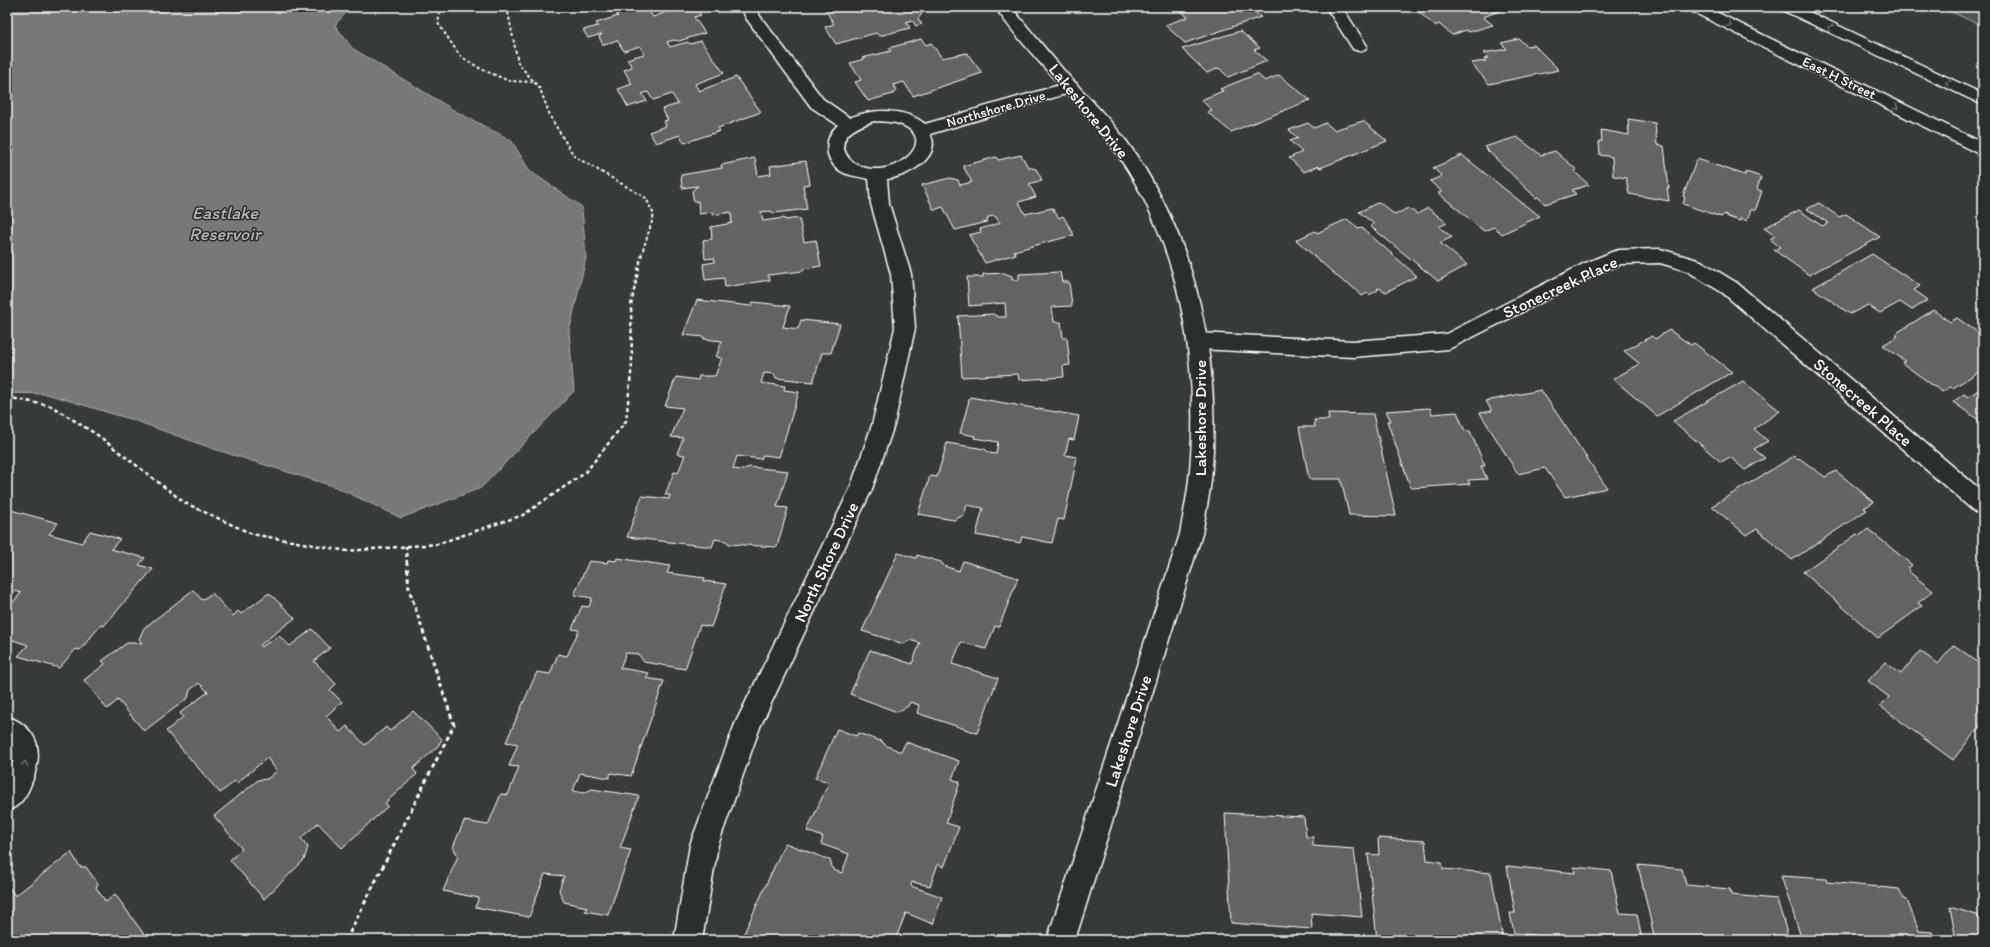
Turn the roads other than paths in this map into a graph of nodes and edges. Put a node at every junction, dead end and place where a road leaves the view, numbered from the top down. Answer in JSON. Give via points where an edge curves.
{"nodes":[{"id":1,"x":749,"y":7,"type":"edge"},
{"id":2,"x":1003,"y":7,"type":"edge"},
{"id":3,"x":1334,"y":7,"type":"edge"},
{"id":4,"x":1694,"y":7,"type":"edge"},
{"id":5,"x":1787,"y":7,"type":"edge"},
{"id":6,"x":1360,"y":46,"type":"dead end"},
{"id":7,"x":1070,"y":87,"type":"junction"},
{"id":8,"x":1983,"y":100,"type":"edge"},
{"id":9,"x":849,"y":125,"type":"junction"},
{"id":10,"x":921,"y":131,"type":"junction"},
{"id":11,"x":1983,"y":150,"type":"edge"},
{"id":12,"x":878,"y":174,"type":"junction"},
{"id":13,"x":1199,"y":341,"type":"junction"},
{"id":14,"x":1983,"y":505,"type":"edge"},
{"id":15,"x":7,"y":728,"type":"edge"},
{"id":16,"x":7,"y":798,"type":"edge"},
{"id":17,"x":688,"y":940,"type":"edge"},
{"id":18,"x":1061,"y":940,"type":"edge"}],
"edges":[{"from":1,"to":9,"type":"street","via":[[751,16],[817,103]]},
{"from":2,"to":7,"type":"street","name":"Lakeshore Drive"},
{"from":3,"to":6,"type":"street"},
{"from":4,"to":11,"type":"street","name":"East H Street","one_way":true},
{"from":8,"to":5,"type":"street","one_way":true},
{"from":7,"to":10,"type":"street","name":"Northshore Drive"},
{"from":7,"to":13,"type":"street","name":"Lakeshore Drive","via":[[1101,120],[1128,156],[1152,197],[1172,241],[1186,282]]},
{"from":9,"to":10,"type":"street","via":[[874,116],[889,116],[902,118]]},
{"from":9,"to":12,"type":"street","via":[[835,142],[840,160],[850,168],[863,173]]},
{"from":10,"to":12,"type":"street","via":[[925,140],[924,150],[918,159],[908,167]]},
{"from":12,"to":17,"type":"street","name":"North Shore Drive","via":[[880,204],[901,274],[905,328],[883,425],[861,489],[748,724],[704,845]]},
{"from":13,"to":14,"type":"street","name":"Stonecreek Place","via":[[1353,349],[1449,341],[1590,269],[1619,257],[1660,256],[1694,266],[1730,288]]},
{"from":13,"to":18,"type":"street","name":"Lakeshore Drive","via":[[1204,432],[1200,482],[1191,534]]},
{"from":16,"to":15,"type":"street","one_way":true,"via":[[23,775],[26,757],[25,743]]}]}
